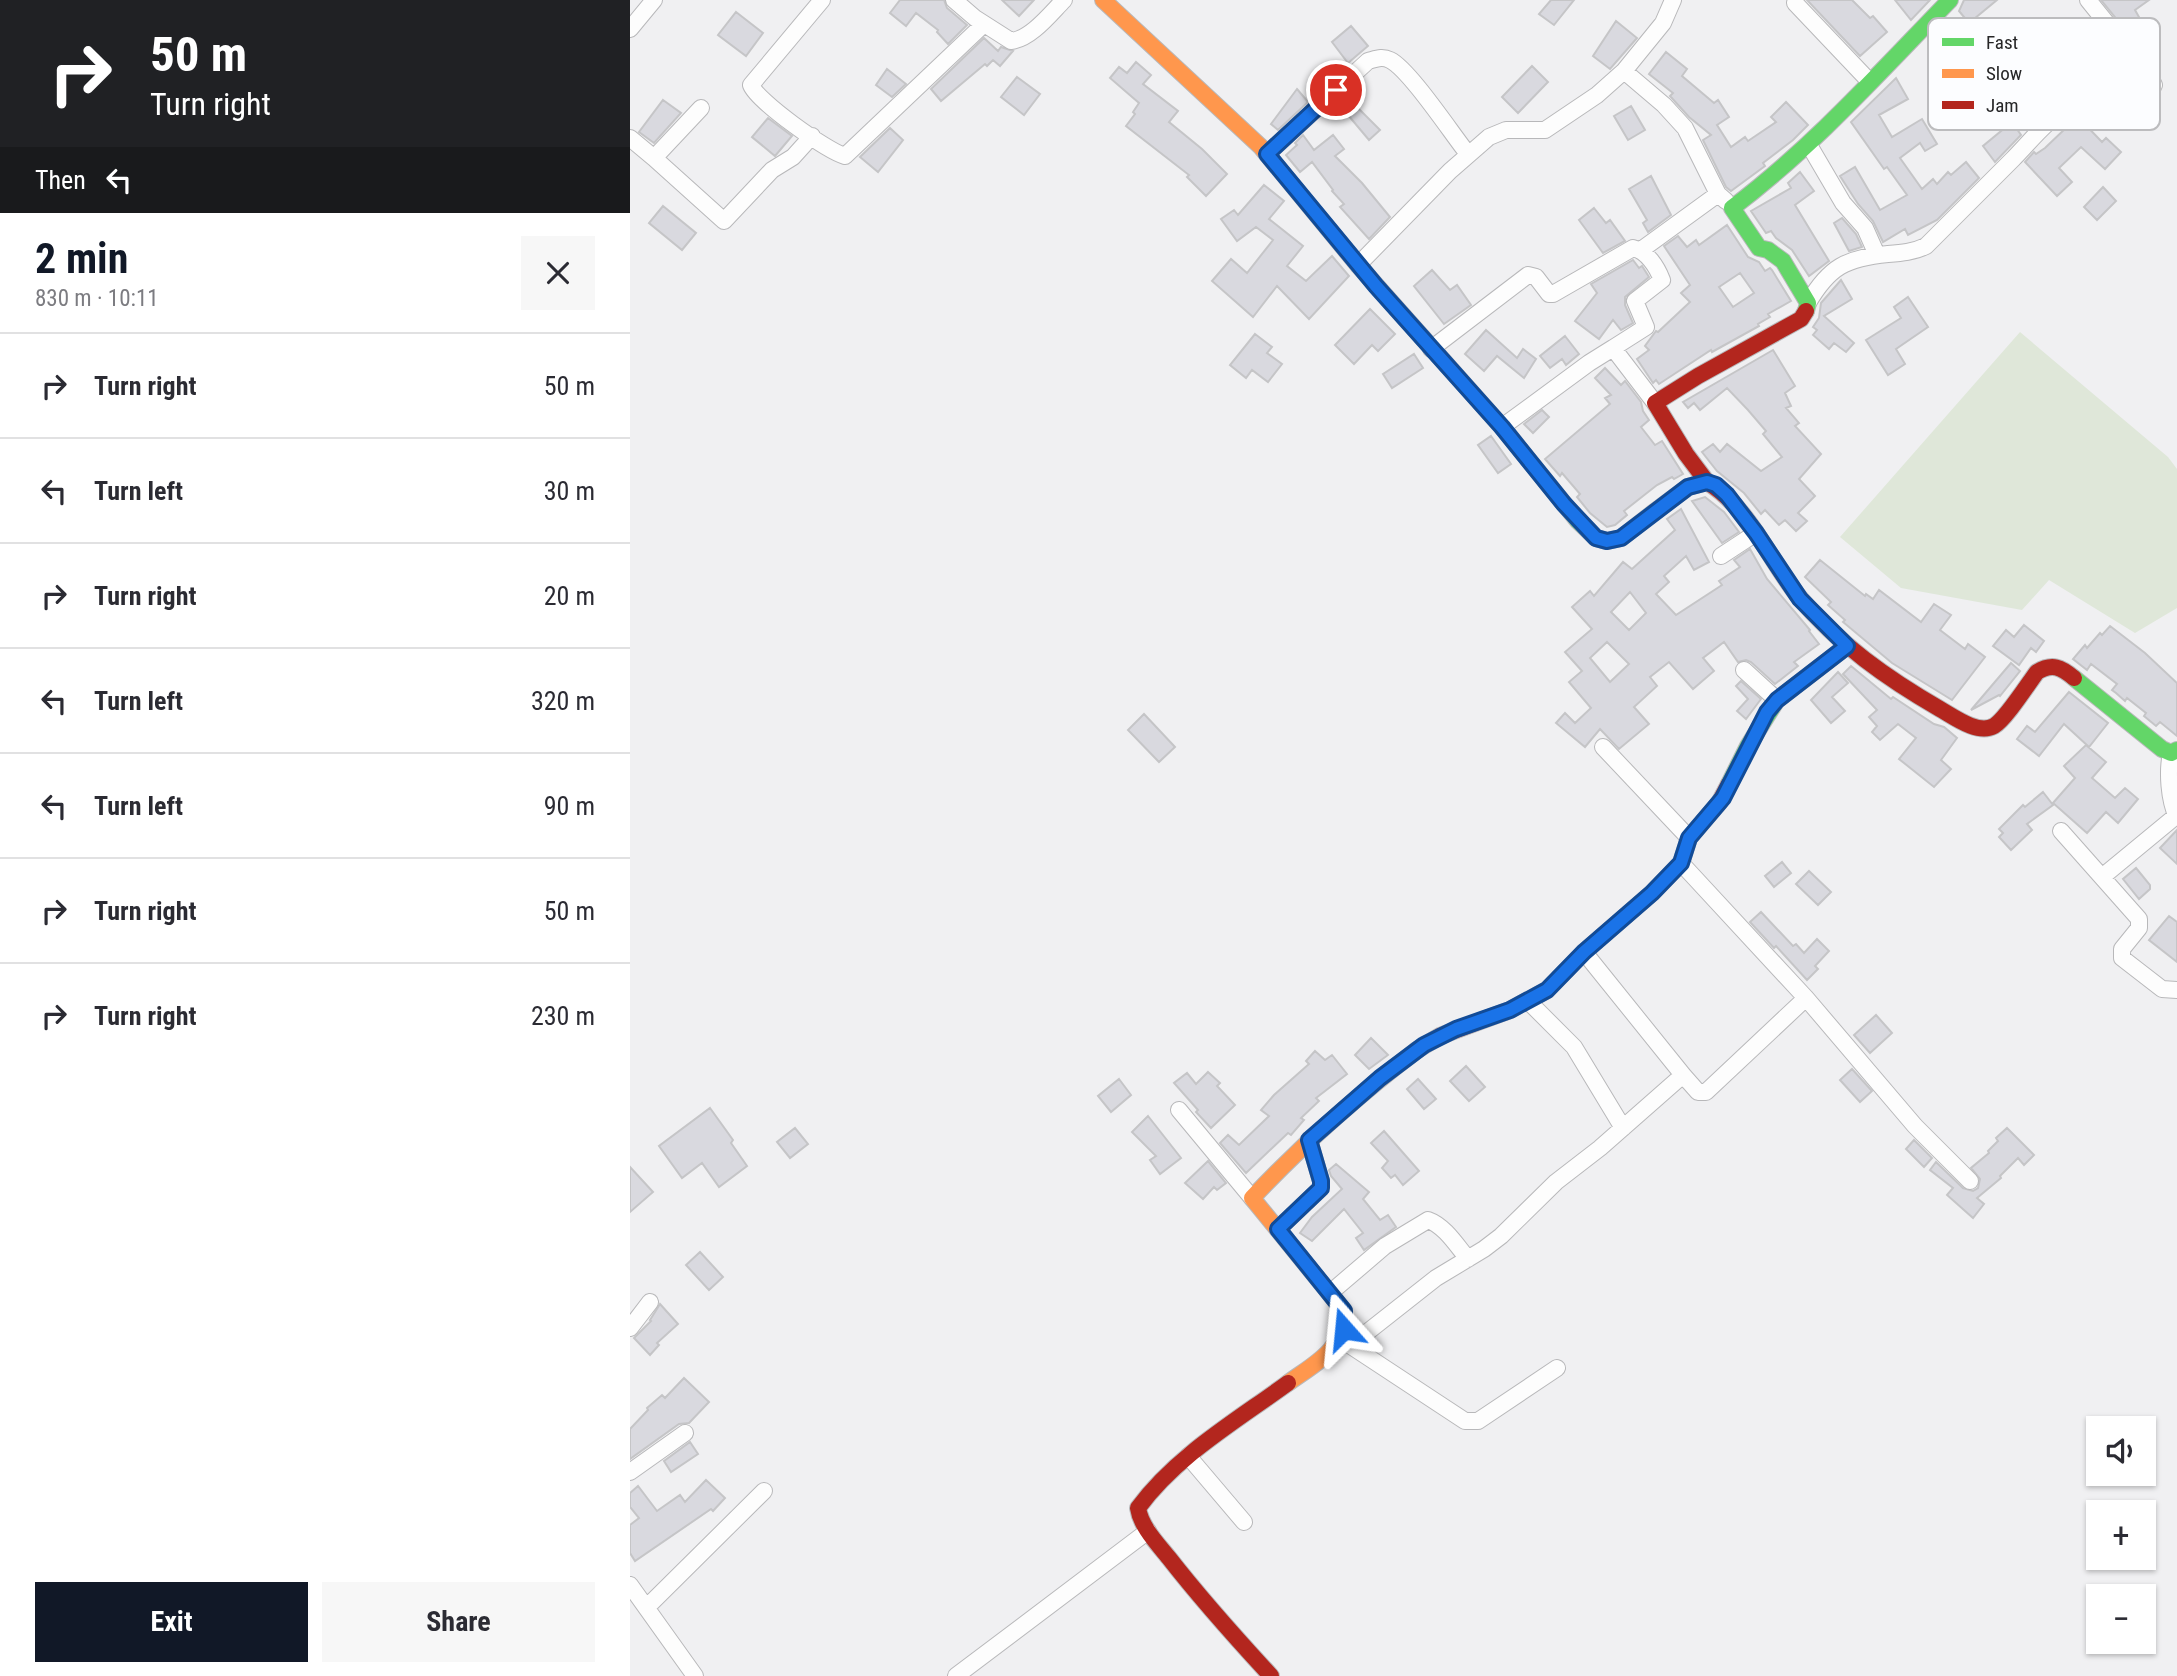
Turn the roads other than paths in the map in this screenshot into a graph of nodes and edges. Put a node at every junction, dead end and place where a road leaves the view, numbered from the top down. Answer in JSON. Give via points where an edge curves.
{"nodes":[{"id":1,"x":654,"y":0,"type":"edge"},
{"id":2,"x":822,"y":0,"type":"edge"},
{"id":3,"x":954,"y":0,"type":"edge"},
{"id":4,"x":1064,"y":0,"type":"edge"},
{"id":5,"x":1103,"y":0,"type":"edge"},
{"id":6,"x":1673,"y":0,"type":"edge"},
{"id":7,"x":1950,"y":0,"type":"edge"},
{"id":8,"x":2088,"y":0,"type":"edge"},
{"id":9,"x":1795,"y":3,"type":"dead end"},
{"id":10,"x":1932,"y":18,"type":"edge"},
{"id":11,"x":2102,"y":18,"type":"edge"},
{"id":12,"x":1928,"y":23,"type":"edge"},
{"id":13,"x":984,"y":24,"type":"junction"},
{"id":14,"x":630,"y":29,"type":"edge"},
{"id":15,"x":1624,"y":72,"type":"junction"},
{"id":16,"x":1870,"y":82,"type":"junction"},
{"id":17,"x":701,"y":108,"type":"dead end"},
{"id":18,"x":2043,"y":130,"type":"edge"},
{"id":19,"x":812,"y":136,"type":"junction"},
{"id":20,"x":630,"y":138,"type":"edge"},
{"id":21,"x":1810,"y":145,"type":"junction"},
{"id":22,"x":1267,"y":154,"type":"junction"},
{"id":23,"x":1468,"y":154,"type":"junction"},
{"id":24,"x":654,"y":158,"type":"junction"},
{"id":25,"x":1718,"y":194,"type":"junction"},
{"id":26,"x":1732,"y":208,"type":"junction"},
{"id":27,"x":1641,"y":250,"type":"junction"},
{"id":28,"x":1877,"y":255,"type":"junction"},
{"id":29,"x":1358,"y":265,"type":"junction"},
{"id":30,"x":1808,"y":303,"type":"junction"},
{"id":31,"x":1614,"y":348,"type":"junction"},
{"id":32,"x":1430,"y":349,"type":"junction"},
{"id":33,"x":1655,"y":403,"type":"junction"},
{"id":34,"x":1502,"y":427,"type":"junction"},
{"id":35,"x":1707,"y":482,"type":"junction"},
{"id":36,"x":1756,"y":533,"type":"junction"},
{"id":37,"x":1721,"y":556,"type":"dead end"},
{"id":38,"x":1847,"y":646,"type":"junction"},
{"id":39,"x":1744,"y":670,"type":"dead end"},
{"id":40,"x":1777,"y":700,"type":"junction"},
{"id":41,"x":1603,"y":747,"type":"dead end"},
{"id":42,"x":2174,"y":752,"type":"edge"},
{"id":43,"x":2176,"y":817,"type":"edge"},
{"id":44,"x":2061,"y":831,"type":"dead end"},
{"id":45,"x":1689,"y":838,"type":"junction"},
{"id":46,"x":1681,"y":863,"type":"junction"},
{"id":47,"x":2102,"y":877,"type":"junction"},
{"id":48,"x":1584,"y":952,"type":"junction"},
{"id":49,"x":2177,"y":990,"type":"edge"},
{"id":50,"x":1806,"y":998,"type":"junction"},
{"id":51,"x":1529,"y":1002,"type":"junction"},
{"id":52,"x":1683,"y":1075,"type":"junction"},
{"id":53,"x":1180,"y":1110,"type":"dead end"},
{"id":54,"x":1623,"y":1128,"type":"junction"},
{"id":55,"x":1309,"y":1140,"type":"junction"},
{"id":56,"x":1970,"y":1181,"type":"dead end"},
{"id":57,"x":1252,"y":1198,"type":"junction"},
{"id":58,"x":1278,"y":1229,"type":"junction"},
{"id":59,"x":1468,"y":1259,"type":"junction"},
{"id":60,"x":1330,"y":1293,"type":"junction"},
{"id":61,"x":650,"y":1303,"type":"dead end"},
{"id":62,"x":630,"y":1328,"type":"edge"},
{"id":63,"x":1345,"y":1342,"type":"junction"},
{"id":64,"x":1557,"y":1368,"type":"dead end"},
{"id":65,"x":685,"y":1433,"type":"dead end"},
{"id":66,"x":1188,"y":1456,"type":"junction"},
{"id":67,"x":630,"y":1472,"type":"edge"},
{"id":68,"x":764,"y":1491,"type":"dead end"},
{"id":69,"x":1244,"y":1522,"type":"dead end"},
{"id":70,"x":1147,"y":1531,"type":"junction"},
{"id":71,"x":630,"y":1585,"type":"edge"},
{"id":72,"x":647,"y":1607,"type":"junction"},
{"id":73,"x":695,"y":1676,"type":"edge"},
{"id":74,"x":957,"y":1676,"type":"edge"},
{"id":75,"x":1271,"y":1676,"type":"edge"}],
"edges":[{"from":1,"to":14,"type":"street"},
{"from":2,"to":19,"type":"street","via":[[751,85],[774,111]]},
{"from":3,"to":13,"type":"street"},
{"from":4,"to":13,"type":"street","via":[[1017,40],[1011,41]]},
{"from":5,"to":22,"type":"street"},
{"from":6,"to":15,"type":"street","via":[[1663,23]]},
{"from":7,"to":10,"type":"street"},
{"from":8,"to":11,"type":"street"},
{"from":9,"to":16,"type":"street"},
{"from":12,"to":16,"type":"street"},
{"from":13,"to":19,"type":"street","via":[[849,154],[842,156]]},
{"from":15,"to":23,"type":"street","via":[[1545,130],[1497,132]]},
{"from":15,"to":25,"type":"street","via":[[1685,128]]},
{"from":16,"to":21,"type":"street"},
{"from":17,"to":24,"type":"street"},
{"from":18,"to":28,"type":"street","via":[[1926,246]]},
{"from":19,"to":24,"type":"street","via":[[724,221]]},
{"from":20,"to":24,"type":"street"},
{"from":21,"to":26,"type":"street"},
{"from":21,"to":28,"type":"street","via":[[1843,203],[1865,228]]},
{"from":22,"to":23,"type":"street","via":[[1368,61],[1381,57],[1404,71]]},
{"from":22,"to":29,"type":"street"},
{"from":23,"to":29,"type":"street"},
{"from":25,"to":26,"type":"street"},
{"from":25,"to":27,"type":"street"},
{"from":26,"to":30,"type":"street","via":[[1759,248],[1781,258]]},
{"from":27,"to":31,"type":"street","via":[[1662,280],[1635,301],[1646,327]]},
{"from":27,"to":32,"type":"street","via":[[1625,251],[1553,294],[1528,275]]},
{"from":28,"to":30,"type":"street","via":[[1825,276]]},
{"from":29,"to":32,"type":"street"},
{"from":30,"to":33,"type":"street","via":[[1801,318]]},
{"from":31,"to":33,"type":"street"},
{"from":31,"to":34,"type":"street"},
{"from":32,"to":34,"type":"street"},
{"from":33,"to":35,"type":"street"},
{"from":34,"to":35,"type":"street","via":[[1578,521],[1596,538],[1607,541],[1621,538],[1688,487]]},
{"from":35,"to":36,"type":"street","via":[[1727,495]]},
{"from":36,"to":37,"type":"street"},
{"from":36,"to":38,"type":"street","via":[[1800,599]]},
{"from":38,"to":40,"type":"street"},
{"from":38,"to":42,"type":"street","via":[[1911,693],[1985,729],[1996,725],[2042,668],[2062,668],[2141,733]]},
{"from":39,"to":40,"type":"street"},
{"from":40,"to":45,"type":"street","via":[[1723,798]]},
{"from":41,"to":45,"type":"street"},
{"from":42,"to":43,"type":"street","via":[[2169,768]]},
{"from":43,"to":47,"type":"street"},
{"from":44,"to":47,"type":"street"},
{"from":45,"to":46,"type":"street"},
{"from":46,"to":48,"type":"street"},
{"from":46,"to":50,"type":"street"},
{"from":47,"to":49,"type":"street","via":[[2139,919],[2139,928],[2122,949],[2122,958],[2162,989]]},
{"from":48,"to":51,"type":"street"},
{"from":48,"to":52,"type":"street"},
{"from":50,"to":52,"type":"street","via":[[1706,1092],[1698,1092]]},
{"from":50,"to":56,"type":"street","via":[[1890,1098]]},
{"from":51,"to":54,"type":"street","via":[[1574,1047]]},
{"from":51,"to":55,"type":"street","via":[[1424,1045]]},
{"from":52,"to":54,"type":"street"},
{"from":53,"to":57,"type":"street"},
{"from":54,"to":59,"type":"street","via":[[1556,1182],[1501,1236]]},
{"from":55,"to":57,"type":"street"},
{"from":55,"to":58,"type":"street","via":[[1321,1188]]},
{"from":57,"to":58,"type":"street"},
{"from":58,"to":60,"type":"street"},
{"from":59,"to":60,"type":"street","via":[[1428,1220],[1385,1247]]},
{"from":59,"to":63,"type":"street"},
{"from":60,"to":63,"type":"street","via":[[1344,1311]]},
{"from":61,"to":62,"type":"street"},
{"from":63,"to":64,"type":"street","via":[[1465,1421],[1478,1421]]},
{"from":63,"to":66,"type":"street"},
{"from":65,"to":67,"type":"street"},
{"from":66,"to":69,"type":"street"},
{"from":66,"to":70,"type":"street","via":[[1138,1508]]},
{"from":68,"to":72,"type":"street"},
{"from":70,"to":74,"type":"street"},
{"from":70,"to":75,"type":"street","via":[[1213,1615]]},
{"from":71,"to":72,"type":"street"},
{"from":72,"to":73,"type":"street"}]}
